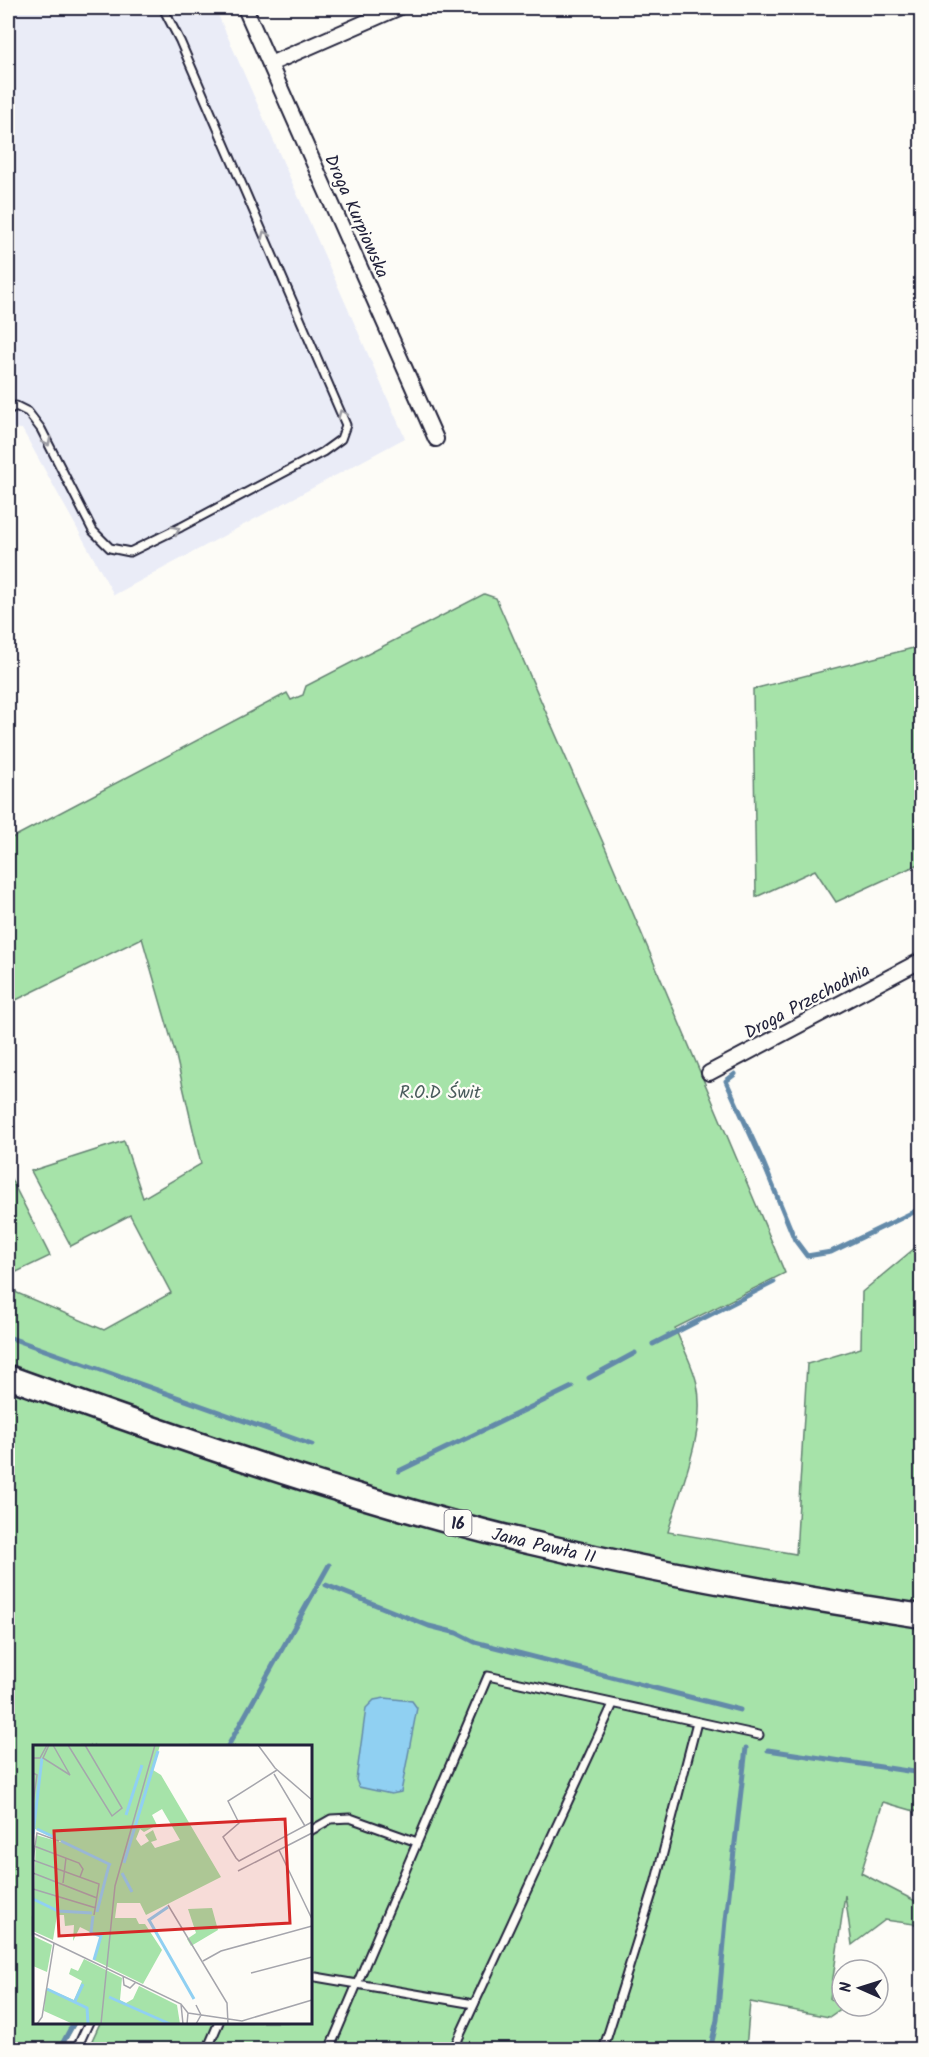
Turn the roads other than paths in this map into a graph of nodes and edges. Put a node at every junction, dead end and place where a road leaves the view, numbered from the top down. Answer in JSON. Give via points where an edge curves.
{"nodes":[{"id":1,"x":163,"y":8,"type":"edge"},
{"id":2,"x":245,"y":8,"type":"edge"},
{"id":3,"x":398,"y":8,"type":"edge"},
{"id":4,"x":270,"y":64,"type":"junction"},
{"id":5,"x":8,"y":410,"type":"edge"},
{"id":6,"x":436,"y":439,"type":"dead end"},
{"id":7,"x":921,"y":960,"type":"edge"},
{"id":8,"x":709,"y":1073,"type":"dead end"},
{"id":9,"x":8,"y":1377,"type":"edge"},
{"id":10,"x":921,"y":1616,"type":"edge"},
{"id":11,"x":613,"y":1704,"type":"junction"},
{"id":12,"x":697,"y":1722,"type":"junction"},
{"id":13,"x":759,"y":1735,"type":"dead end"},
{"id":14,"x":312,"y":1830,"type":"edge"},
{"id":15,"x":417,"y":1842,"type":"junction"},
{"id":16,"x":312,"y":1976,"type":"edge"},
{"id":17,"x":356,"y":1985,"type":"junction"},
{"id":18,"x":474,"y":2004,"type":"junction"},
{"id":19,"x":87,"y":2024,"type":"edge"},
{"id":20,"x":218,"y":2024,"type":"edge"},
{"id":21,"x":75,"y":2049,"type":"edge"},
{"id":22,"x":207,"y":2049,"type":"edge"},
{"id":23,"x":329,"y":2049,"type":"edge"},
{"id":24,"x":453,"y":2049,"type":"edge"},
{"id":25,"x":603,"y":2049,"type":"edge"}],
"edges":[{"from":5,"to":1,"type":"lane","one_way":true,"via":[[16,406],[28,412],[41,429],[93,531],[110,548],[130,552],[341,439],[346,425]]},
{"from":2,"to":4,"type":"street","name":"Droga Kurpiowska"},
{"from":3,"to":4,"type":"street"},
{"from":4,"to":6,"type":"street","name":"Droga Kurpiowska"},
{"from":7,"to":8,"type":"street","name":"Droga Przechodnia"},
{"from":9,"to":10,"type":"main road","name":"Jana Pawła II","number":"16","via":[[210,1449],[452,1522],[640,1566],[819,1601]]},
{"from":11,"to":12,"type":"lane"},
{"from":11,"to":15,"type":"lane","via":[[488,1676]]},
{"from":11,"to":18,"type":"lane"},
{"from":12,"to":13,"type":"lane"},
{"from":12,"to":25,"type":"lane","via":[[655,1884]]},
{"from":14,"to":15,"type":"lane","via":[[331,1819],[350,1818]]},
{"from":15,"to":17,"type":"lane"},
{"from":16,"to":17,"type":"lane"},
{"from":17,"to":18,"type":"lane"},
{"from":17,"to":23,"type":"lane"},
{"from":18,"to":24,"type":"lane"},
{"from":19,"to":21,"type":"lane"},
{"from":20,"to":22,"type":"lane"}]}
